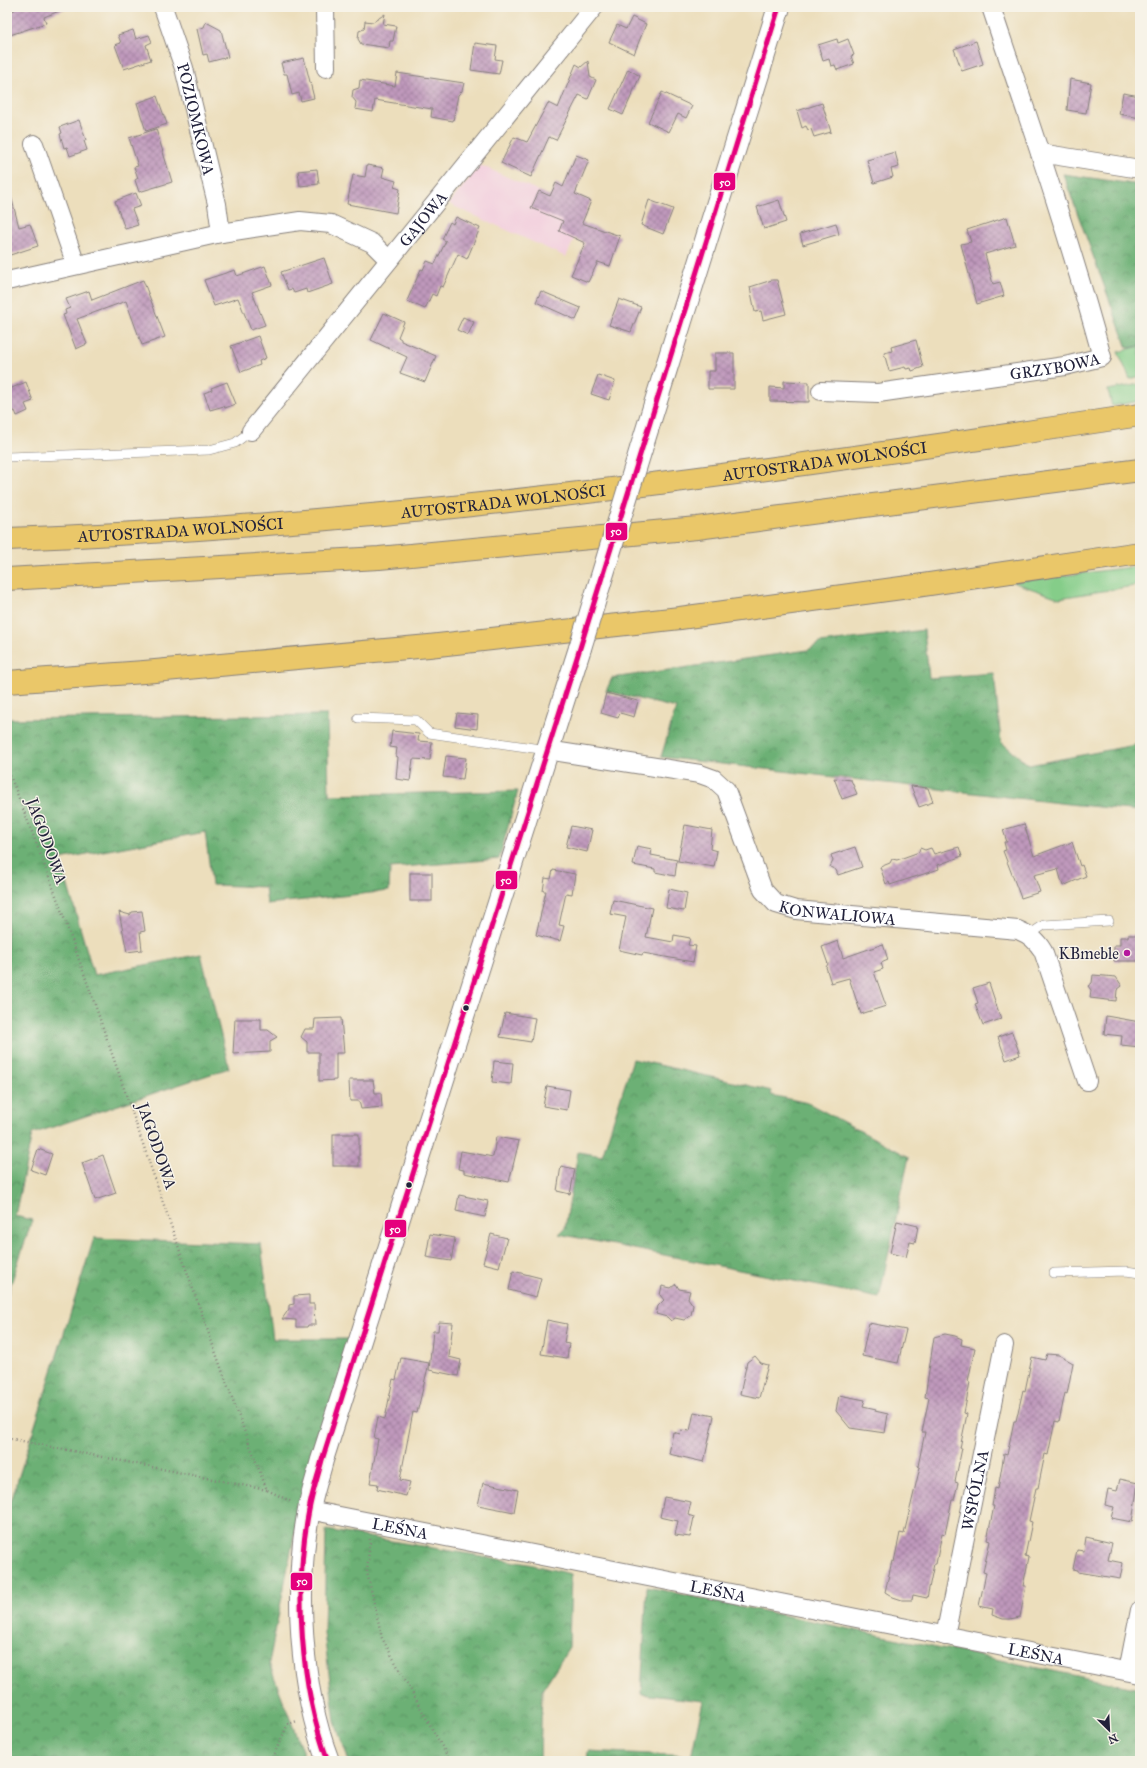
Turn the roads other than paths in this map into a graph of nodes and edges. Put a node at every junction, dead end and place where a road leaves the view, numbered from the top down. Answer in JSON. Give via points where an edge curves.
{"nodes":[{"id":1,"x":163,"y":7,"type":"edge"},
{"id":2,"x":325,"y":7,"type":"edge"},
{"id":3,"x":594,"y":7,"type":"edge"},
{"id":4,"x":779,"y":7,"type":"edge"},
{"id":5,"x":991,"y":7,"type":"edge"},
{"id":6,"x":326,"y":68,"type":"dead end"},
{"id":7,"x":34,"y":144,"type":"dead end"},
{"id":8,"x":1040,"y":153,"type":"junction"},
{"id":9,"x":1140,"y":169,"type":"edge"},
{"id":10,"x":221,"y":234,"type":"junction"},
{"id":11,"x":389,"y":260,"type":"junction"},
{"id":12,"x":76,"y":266,"type":"junction"},
{"id":13,"x":7,"y":281,"type":"edge"},
{"id":14,"x":820,"y":391,"type":"dead end"},
{"id":15,"x":1140,"y":415,"type":"edge"},
{"id":16,"x":251,"y":431,"type":"joint"},
{"id":17,"x":7,"y":457,"type":"edge"},
{"id":18,"x":1140,"y":470,"type":"edge"},
{"id":19,"x":7,"y":539,"type":"edge"},
{"id":20,"x":1140,"y":553,"type":"edge"},
{"id":21,"x":7,"y":579,"type":"edge"},
{"id":22,"x":7,"y":682,"type":"edge"},
{"id":23,"x":358,"y":718,"type":"dead end"},
{"id":24,"x":547,"y":750,"type":"junction"},
{"id":25,"x":1109,"y":921,"type":"dead end"},
{"id":26,"x":1029,"y":935,"type":"junction"},
{"id":27,"x":1087,"y":1081,"type":"dead end"},
{"id":28,"x":1054,"y":1273,"type":"dead end"},
{"id":29,"x":1140,"y":1273,"type":"edge"},
{"id":30,"x":1004,"y":1345,"type":"dead end"},
{"id":31,"x":309,"y":1510,"type":"junction"},
{"id":32,"x":1140,"y":1610,"type":"edge"},
{"id":33,"x":945,"y":1636,"type":"junction"},
{"id":34,"x":1134,"y":1672,"type":"edge"},
{"id":35,"x":328,"y":1761,"type":"edge"}],
"edges":[{"from":1,"to":10,"type":"street","name":"POZIOMKOWA","via":[[184,68],[217,204]]},
{"from":2,"to":6,"type":"street"},
{"from":3,"to":11,"type":"street","name":"GAJOWA"},
{"from":4,"to":24,"type":"street","bridge":true},
{"from":5,"to":8,"type":"street","name":"GRZYBOWA"},
{"from":7,"to":12,"type":"street"},
{"from":8,"to":9,"type":"street"},
{"from":8,"to":14,"type":"street","name":"GRZYBOWA","via":[[1085,294],[1102,357],[1065,366],[878,393]]},
{"from":10,"to":11,"type":"street","via":[[300,221],[331,224],[372,243]]},
{"from":10,"to":12,"type":"street"},
{"from":11,"to":16,"type":"street","name":"GAJOWA"},
{"from":12,"to":13,"type":"street"},
{"from":15,"to":19,"type":"main road","name":"AUTOSTRADA WOLNOŚCI","via":[[872,456],[402,514],[99,536]]},
{"from":16,"to":17,"type":"lane","via":[[235,444],[209,450]]},
{"from":18,"to":21,"type":"main road","via":[[689,529],[379,558]]},
{"from":20,"to":22,"type":"main road","via":[[664,620],[429,646]]},
{"from":23,"to":24,"type":"lane","via":[[416,720],[429,733]]},
{"from":24,"to":26,"type":"street","name":"KONWALIOWA","via":[[700,774],[714,779],[726,790],[763,890],[776,904],[796,910],[1018,930]]},
{"from":24,"to":31,"type":"street","via":[[322,1460]]},
{"from":25,"to":26,"type":"lane","via":[[1044,925]]},
{"from":26,"to":27,"type":"street","via":[[1038,942],[1043,951]]},
{"from":28,"to":29,"type":"lane"},
{"from":30,"to":33,"type":"street","name":"WSPÓLNA"},
{"from":31,"to":33,"type":"street","name":"LEŚNA"},
{"from":31,"to":35,"type":"street","via":[[302,1574],[301,1614],[305,1662],[314,1715]]},
{"from":32,"to":34,"type":"street","name":"LEŚNA"},
{"from":33,"to":34,"type":"street","name":"LEŚNA"}]}
